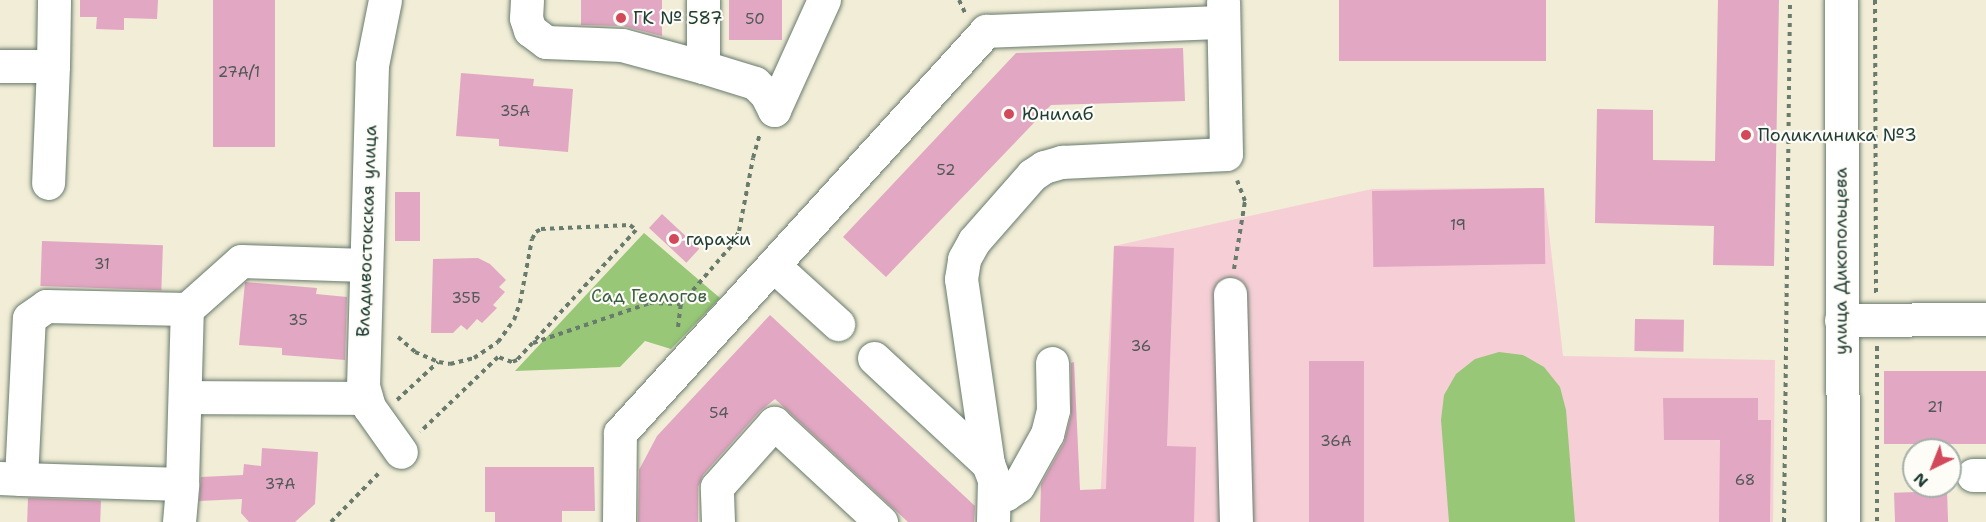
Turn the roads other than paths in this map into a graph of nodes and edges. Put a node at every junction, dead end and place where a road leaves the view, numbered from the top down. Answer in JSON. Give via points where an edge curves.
{"nodes":[{"id":1,"x":54,"y":0,"type":"edge"},
{"id":2,"x":385,"y":0,"type":"edge"},
{"id":3,"x":527,"y":0,"type":"edge"},
{"id":4,"x":703,"y":0,"type":"edge"},
{"id":5,"x":824,"y":0,"type":"edge"},
{"id":6,"x":1841,"y":0,"type":"edge"},
{"id":7,"x":1223,"y":11,"type":"edge"},
{"id":8,"x":0,"y":66,"type":"edge"},
{"id":9,"x":53,"y":66,"type":"junction"},
{"id":10,"x":703,"y":67,"type":"junction"},
{"id":11,"x":48,"y":183,"type":"dead end"},
{"id":12,"x":366,"y":265,"type":"junction"},
{"id":13,"x":773,"y":265,"type":"junction"},
{"id":14,"x":1230,"y":294,"type":"road end"},
{"id":15,"x":187,"y":309,"type":"junction"},
{"id":16,"x":1986,"y":319,"type":"edge"},
{"id":17,"x":1841,"y":320,"type":"junction"},
{"id":18,"x":838,"y":324,"type":"dead end"},
{"id":19,"x":874,"y":358,"type":"dead end"},
{"id":20,"x":1052,"y":363,"type":"dead end"},
{"id":21,"x":185,"y":397,"type":"junction"},
{"id":22,"x":371,"y":408,"type":"junction"},
{"id":23,"x":401,"y":452,"type":"road end"},
{"id":24,"x":10,"y":478,"type":"edge"},
{"id":25,"x":182,"y":484,"type":"junction"},
{"id":26,"x":992,"y":494,"type":"edge"},
{"id":27,"x":179,"y":522,"type":"edge"},
{"id":28,"x":619,"y":522,"type":"edge"},
{"id":29,"x":718,"y":522,"type":"edge"},
{"id":30,"x":881,"y":522,"type":"edge"},
{"id":31,"x":1236,"y":522,"type":"edge"},
{"id":32,"x":1843,"y":522,"type":"edge"}],
"edges":[{"from":1,"to":9,"type":"street"},
{"from":2,"to":12,"type":"street","name":"Владивостокская улица","via":[[372,65]]},
{"from":3,"to":10,"type":"street","via":[[530,30],[546,42],[622,45]]},
{"from":4,"to":10,"type":"street"},
{"from":5,"to":10,"type":"street","via":[[774,110],[755,83]]},
{"from":6,"to":17,"type":"street","name":"улица Дикопольцева"},
{"from":7,"to":13,"type":"street","via":[[986,31]]},
{"from":7,"to":26,"type":"street","via":[[1226,154],[1062,162],[1044,167],[1032,175],[974,241],[964,259],[961,279]]},
{"from":8,"to":9,"type":"street"},
{"from":9,"to":11,"type":"street"},
{"from":12,"to":15,"type":"street","via":[[242,261]]},
{"from":12,"to":22,"type":"street","name":"Владивостокская улица"},
{"from":13,"to":18,"type":"street"},
{"from":13,"to":28,"type":"street","via":[[620,433]]},
{"from":14,"to":31,"type":"street"},
{"from":15,"to":21,"type":"street"},
{"from":15,"to":24,"type":"street","via":[[46,306],[29,318]]},
{"from":16,"to":17,"type":"street"},
{"from":17,"to":32,"type":"street","name":"улица Дикопольцева"},
{"from":19,"to":26,"type":"street"},
{"from":20,"to":26,"type":"street","via":[[1053,410],[1047,434],[1018,486],[1006,494]]},
{"from":21,"to":22,"type":"street"},
{"from":21,"to":25,"type":"street"},
{"from":22,"to":23,"type":"street"},
{"from":24,"to":25,"type":"street"},
{"from":25,"to":27,"type":"street"},
{"from":29,"to":30,"type":"street","via":[[717,487],[774,423]]}]}
